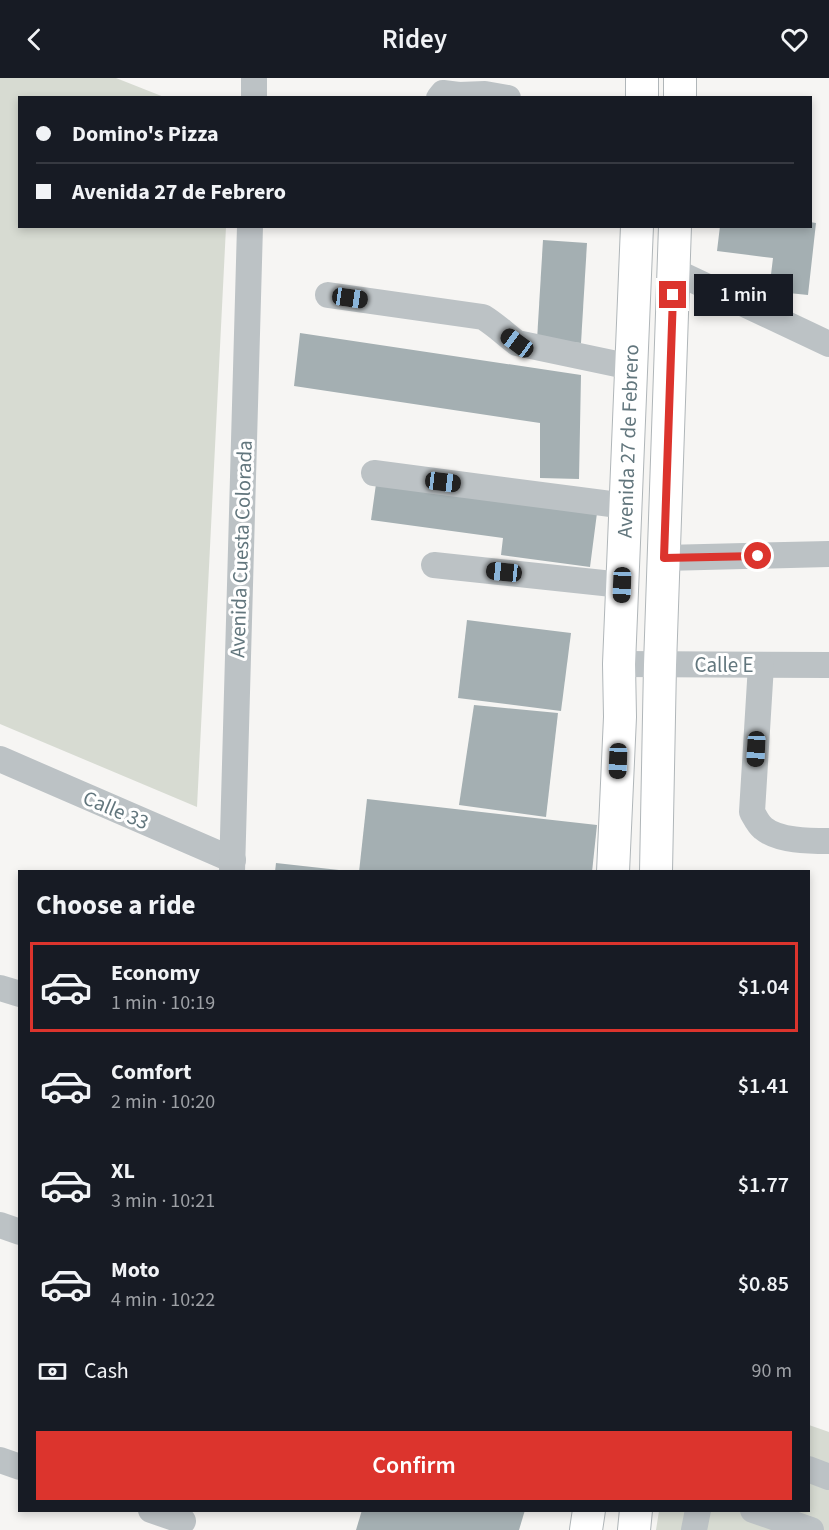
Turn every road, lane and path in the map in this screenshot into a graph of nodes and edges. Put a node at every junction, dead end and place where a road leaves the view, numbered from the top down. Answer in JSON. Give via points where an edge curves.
{"nodes":[{"id":1,"x":254,"y":78,"type":"edge"},
{"id":2,"x":434,"y":78,"type":"edge"},
{"id":3,"x":642,"y":78,"type":"edge"},
{"id":4,"x":680,"y":78,"type":"edge"},
{"id":5,"x":254,"y":96,"type":"edge"},
{"id":6,"x":434,"y":96,"type":"edge"},
{"id":7,"x":441,"y":96,"type":"edge"},
{"id":8,"x":496,"y":96,"type":"edge"},
{"id":9,"x":642,"y":96,"type":"edge"},
{"id":10,"x":680,"y":96,"type":"edge"},
{"id":11,"x":250,"y":228,"type":"edge"},
{"id":12,"x":637,"y":228,"type":"edge"},
{"id":13,"x":675,"y":228,"type":"edge"},
{"id":14,"x":674,"y":271,"type":"junction"},
{"id":15,"x":328,"y":294,"type":"dead end"},
{"id":16,"x":829,"y":344,"type":"edge"},
{"id":17,"x":631,"y":367,"type":"junction"},
{"id":18,"x":374,"y":473,"type":"dead end"},
{"id":19,"x":626,"y":506,"type":"junction"},
{"id":20,"x":829,"y":554,"type":"edge"},
{"id":21,"x":664,"y":558,"type":"junction"},
{"id":22,"x":434,"y":565,"type":"dead end"},
{"id":23,"x":622,"y":585,"type":"junction"},
{"id":24,"x":619,"y":664,"type":"junction"},
{"id":25,"x":660,"y":665,"type":"junction"},
{"id":26,"x":761,"y":665,"type":"junction"},
{"id":27,"x":829,"y":665,"type":"edge"},
{"id":28,"x":0,"y":759,"type":"edge"},
{"id":29,"x":829,"y":841,"type":"edge"},
{"id":30,"x":233,"y":866,"type":"edge"},
{"id":31,"x":613,"y":870,"type":"edge"},
{"id":32,"x":656,"y":870,"type":"edge"},
{"id":33,"x":0,"y":988,"type":"edge"},
{"id":34,"x":18,"y":993,"type":"edge"},
{"id":35,"x":0,"y":1225,"type":"edge"},
{"id":36,"x":18,"y":1231,"type":"edge"},
{"id":37,"x":0,"y":1460,"type":"edge"},
{"id":38,"x":18,"y":1466,"type":"edge"},
{"id":39,"x":810,"y":1470,"type":"edge"},
{"id":40,"x":829,"y":1477,"type":"edge"},
{"id":41,"x":157,"y":1512,"type":"edge"},
{"id":42,"x":589,"y":1512,"type":"edge"},
{"id":43,"x":636,"y":1512,"type":"edge"},
{"id":44,"x":698,"y":1512,"type":"edge"},
{"id":45,"x":759,"y":1512,"type":"edge"},
{"id":46,"x":184,"y":1521,"type":"edge"},
{"id":47,"x":586,"y":1530,"type":"edge"},
{"id":48,"x":634,"y":1530,"type":"edge"},
{"id":49,"x":694,"y":1530,"type":"edge"},
{"id":50,"x":811,"y":1530,"type":"edge"}],
"edges":[{"from":1,"to":5,"type":"street"},
{"from":2,"to":6,"type":"street"},
{"from":3,"to":9,"type":"main road"},
{"from":4,"to":10,"type":"main road"},
{"from":7,"to":8,"type":"street"},
{"from":11,"to":30,"type":"street","name":"Avenida Cuesta Colorada"},
{"from":12,"to":17,"type":"main road","name":"Avenida 27 de Febrero"},
{"from":13,"to":14,"type":"main road","name":"Avenida 27 de Febrero"},
{"from":14,"to":16,"type":"street"},
{"from":14,"to":21,"type":"main road","name":"Avenida 27 de Febrero"},
{"from":15,"to":17,"type":"street","via":[[483,317],[517,343]]},
{"from":17,"to":19,"type":"main road","name":"Avenida 27 de Febrero"},
{"from":18,"to":19,"type":"street"},
{"from":19,"to":23,"type":"main road","name":"Avenida 27 de Febrero"},
{"from":20,"to":21,"type":"street"},
{"from":21,"to":25,"type":"main road","name":"Avenida 27 de Febrero"},
{"from":22,"to":23,"type":"street"},
{"from":23,"to":24,"type":"main road","name":"Avenida 27 de Febrero"},
{"from":24,"to":25,"type":"street","name":"Calle E"},
{"from":24,"to":31,"type":"main road","name":"Avenida 27 de Febrero"},
{"from":25,"to":26,"type":"street","name":"Calle E"},
{"from":25,"to":32,"type":"main road","name":"Avenida 27 de Febrero"},
{"from":26,"to":27,"type":"street","name":"Calle E"},
{"from":26,"to":29,"type":"street","via":[[752,812],[773,835]]},
{"from":28,"to":30,"type":"street","name":"Calle 33"},
{"from":33,"to":34,"type":"street"},
{"from":35,"to":36,"type":"street"},
{"from":37,"to":38,"type":"street"},
{"from":39,"to":40,"type":"street"},
{"from":41,"to":46,"type":"street"},
{"from":42,"to":47,"type":"main road"},
{"from":43,"to":48,"type":"main road"},
{"from":44,"to":49,"type":"street"},
{"from":45,"to":50,"type":"street"}]}
